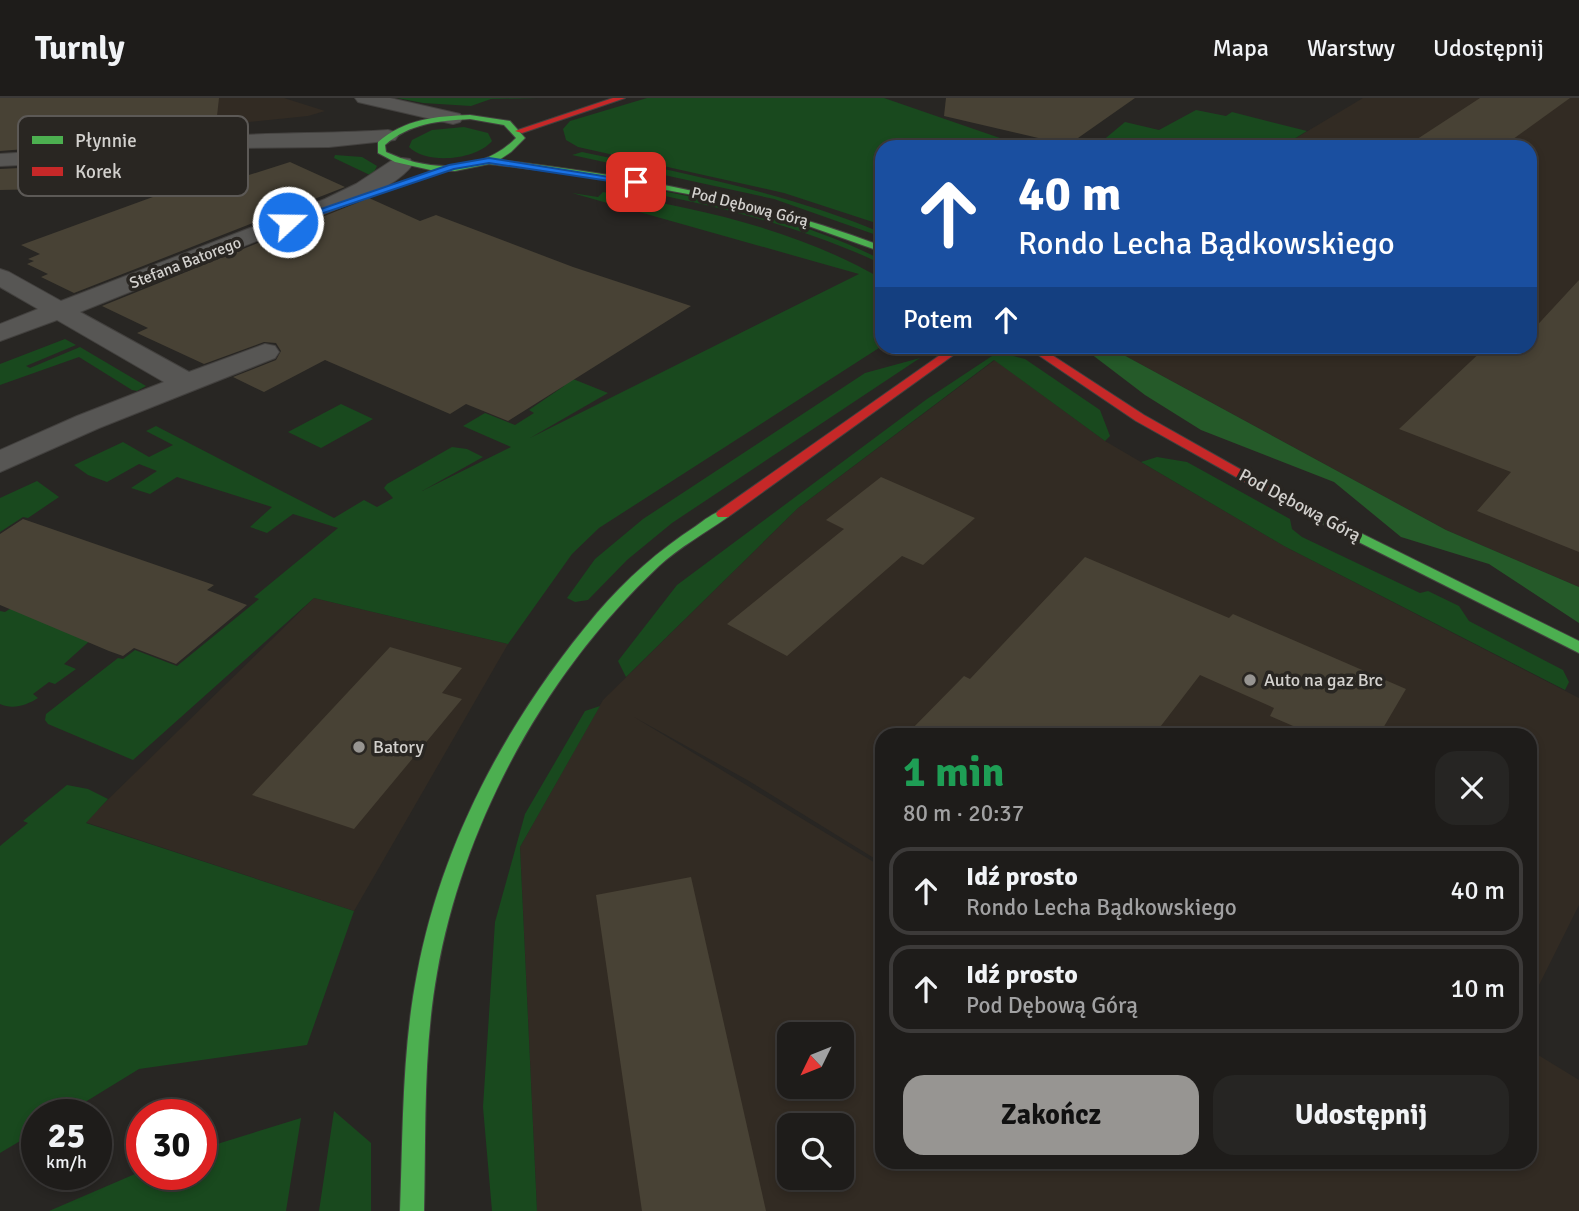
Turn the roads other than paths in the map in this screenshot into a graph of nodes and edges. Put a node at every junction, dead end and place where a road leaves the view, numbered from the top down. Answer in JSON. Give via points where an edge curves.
{"nodes":[{"id":1,"x":593,"y":98,"type":"edge"},
{"id":2,"x":621,"y":98,"type":"edge"},
{"id":3,"x":358,"y":100,"type":"edge"},
{"id":4,"x":453,"y":118,"type":"junction"},
{"id":5,"x":493,"y":120,"type":"junction"},
{"id":6,"x":519,"y":138,"type":"junction"},
{"id":7,"x":391,"y":139,"type":"junction"},
{"id":8,"x":248,"y":142,"type":"edge"},
{"id":9,"x":18,"y":159,"type":"edge"},
{"id":10,"x":0,"y":160,"type":"edge"},
{"id":11,"x":489,"y":160,"type":"junction"},
{"id":12,"x":402,"y":164,"type":"junction"},
{"id":13,"x":452,"y":167,"type":"junction"},
{"id":14,"x":704,"y":193,"type":"junction"},
{"id":15,"x":311,"y":212,"type":"junction"},
{"id":16,"x":875,"y":246,"type":"edge"},
{"id":17,"x":0,"y":277,"type":"edge"},
{"id":18,"x":59,"y":310,"type":"junction"},
{"id":19,"x":0,"y":333,"type":"edge"},
{"id":20,"x":265,"y":352,"type":"dead end"},
{"id":21,"x":950,"y":354,"type":"edge"},
{"id":22,"x":1042,"y":354,"type":"edge"},
{"id":23,"x":189,"y":384,"type":"junction"},
{"id":24,"x":0,"y":462,"type":"edge"},
{"id":25,"x":1579,"y":648,"type":"edge"},
{"id":26,"x":412,"y":1211,"type":"edge"}],
"edges":[{"from":1,"to":5,"type":"street"},
{"from":2,"to":6,"type":"street"},
{"from":3,"to":4,"type":"street"},
{"from":3,"to":7,"type":"street"},
{"from":4,"to":5,"type":"street"},
{"from":4,"to":7,"type":"street"},
{"from":5,"to":6,"type":"street"},
{"from":6,"to":11,"type":"street","via":[[509,152]]},
{"from":6,"to":14,"type":"street"},
{"from":7,"to":8,"type":"street","via":[[324,151]]},
{"from":7,"to":12,"type":"street"},
{"from":9,"to":10,"type":"street"},
{"from":11,"to":13,"type":"street"},
{"from":11,"to":14,"type":"street","name":"Pod Dębową Górą"},
{"from":12,"to":13,"type":"street"},
{"from":12,"to":15,"type":"street","name":"Stefana Batorego","via":[[389,176]]},
{"from":13,"to":15,"type":"street"},
{"from":14,"to":16,"type":"street","name":"Pod Dębową Górą","via":[[791,215]]},
{"from":15,"to":18,"type":"street","name":"Stefana Batorego"},
{"from":17,"to":18,"type":"street"},
{"from":18,"to":19,"type":"street","name":"Stefana Batorego"},
{"from":18,"to":23,"type":"street"},
{"from":20,"to":23,"type":"street"},
{"from":21,"to":26,"type":"street","via":[[655,562],[615,600],[560,669],[498,771],[454,867],[433,942],[423,1009]]},
{"from":22,"to":25,"type":"street","name":"Pod Dębową Górą","via":[[1140,418],[1282,498]]},
{"from":23,"to":24,"type":"street"}]}
